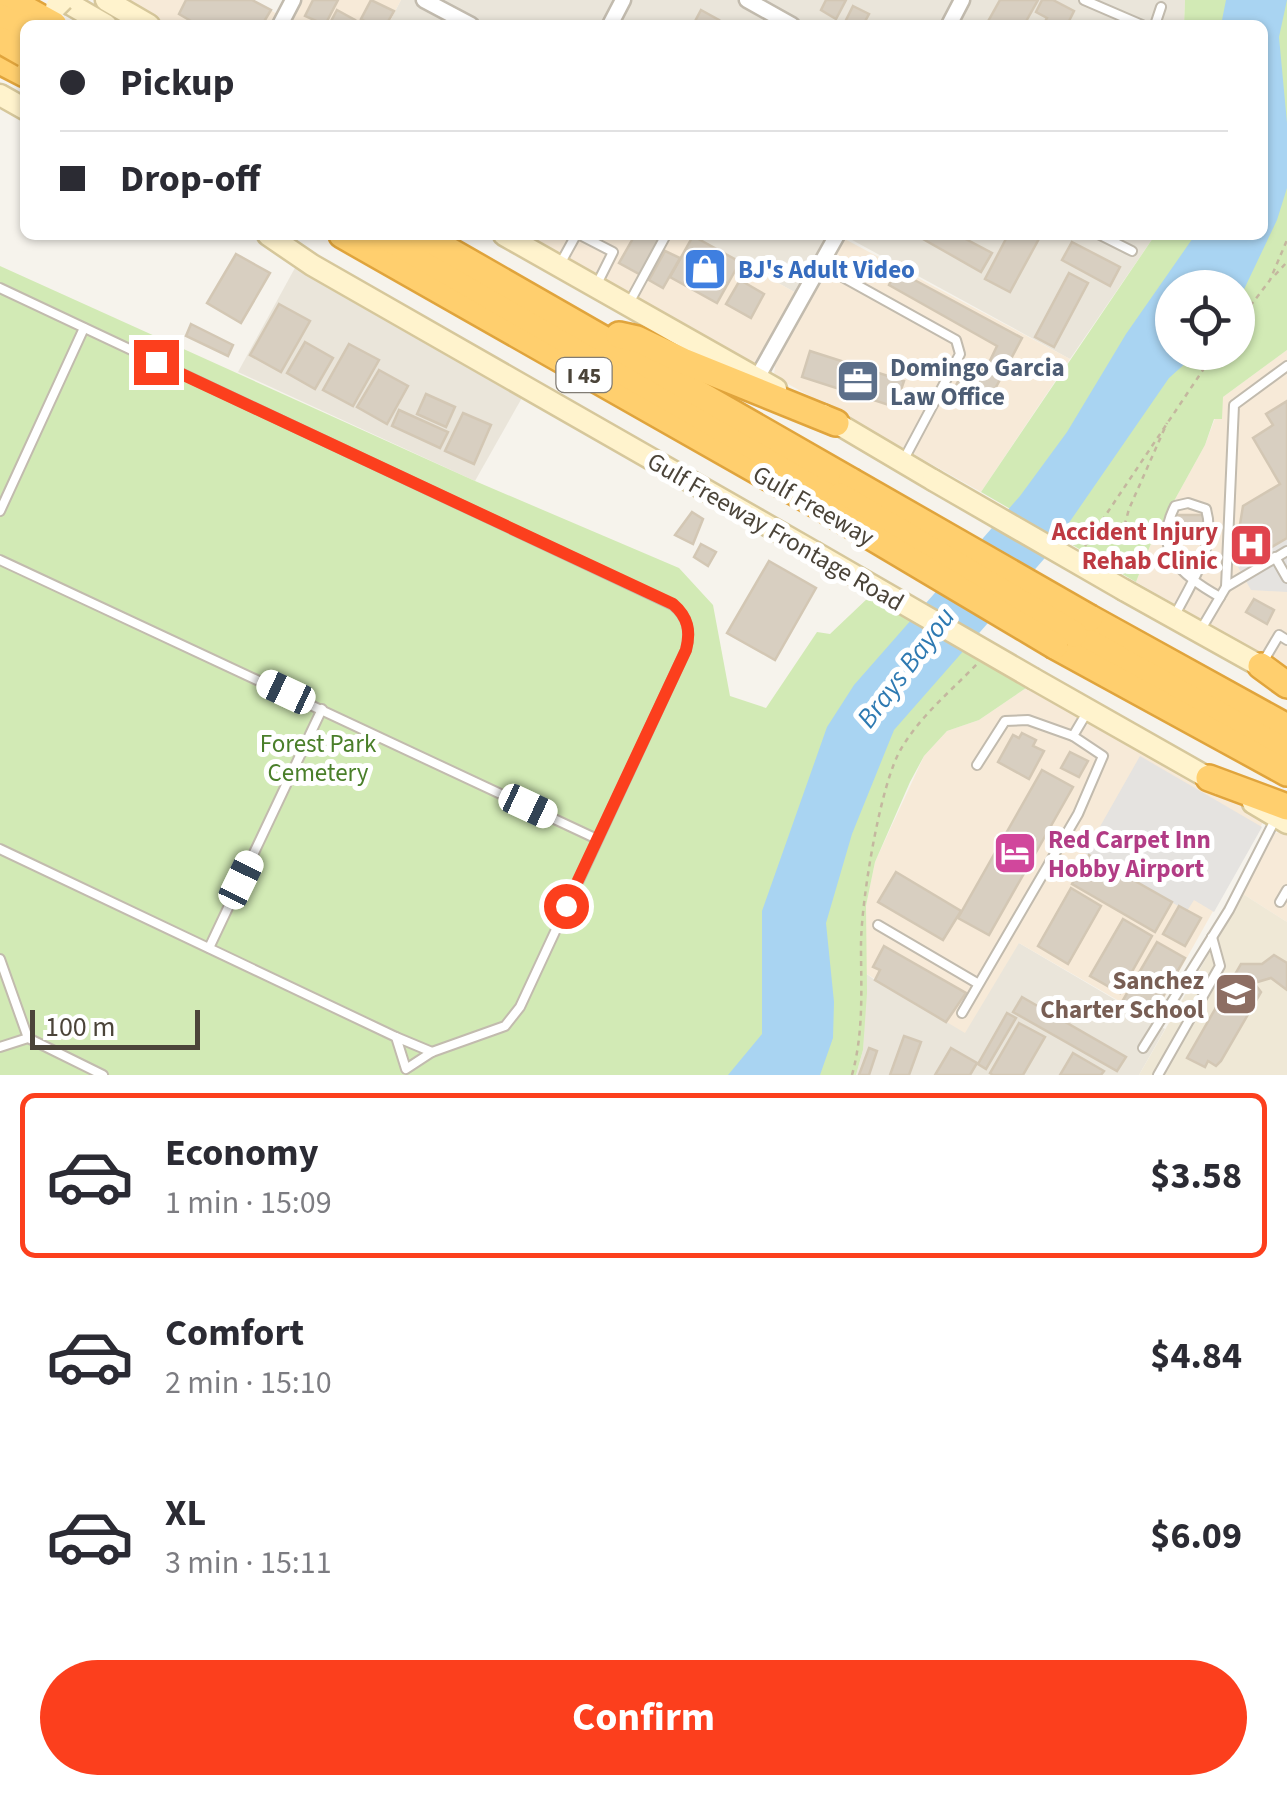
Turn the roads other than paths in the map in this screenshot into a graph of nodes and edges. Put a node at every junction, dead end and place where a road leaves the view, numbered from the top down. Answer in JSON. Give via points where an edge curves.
{"nodes":[{"id":1,"x":9,"y":0,"type":"edge"},
{"id":2,"x":24,"y":0,"type":"edge"},
{"id":3,"x":106,"y":0,"type":"edge"},
{"id":4,"x":424,"y":0,"type":"edge"},
{"id":5,"x":747,"y":0,"type":"edge"},
{"id":6,"x":1084,"y":0,"type":"edge"},
{"id":7,"x":1161,"y":7,"type":"dead end"},
{"id":8,"x":59,"y":8,"type":"edge"},
{"id":9,"x":0,"y":18,"type":"edge"},
{"id":10,"x":92,"y":20,"type":"edge"},
{"id":11,"x":140,"y":20,"type":"edge"},
{"id":12,"x":462,"y":20,"type":"edge"},
{"id":13,"x":783,"y":20,"type":"edge"},
{"id":14,"x":1130,"y":20,"type":"edge"},
{"id":15,"x":1157,"y":20,"type":"edge"},
{"id":16,"x":20,"y":37,"type":"edge"},
{"id":17,"x":0,"y":57,"type":"edge"},
{"id":18,"x":260,"y":240,"type":"edge"},
{"id":19,"x":275,"y":240,"type":"edge"},
{"id":20,"x":352,"y":240,"type":"edge"},
{"id":21,"x":391,"y":240,"type":"edge"},
{"id":22,"x":431,"y":240,"type":"edge"},
{"id":23,"x":575,"y":240,"type":"edge"},
{"id":24,"x":588,"y":240,"type":"edge"},
{"id":25,"x":663,"y":240,"type":"edge"},
{"id":26,"x":834,"y":240,"type":"edge"},
{"id":27,"x":1110,"y":240,"type":"edge"},
{"id":28,"x":526,"y":241,"type":"edge"},
{"id":29,"x":1132,"y":251,"type":"dead end"},
{"id":30,"x":298,"y":256,"type":"junction"},
{"id":31,"x":821,"y":264,"type":"junction"},
{"id":32,"x":559,"y":266,"type":"junction"},
{"id":33,"x":595,"y":287,"type":"junction"},
{"id":34,"x":0,"y":288,"type":"edge"},
{"id":35,"x":628,"y":305,"type":"junction"},
{"id":36,"x":84,"y":328,"type":"junction"},
{"id":37,"x":590,"y":330,"type":"junction"},
{"id":38,"x":1287,"y":366,"type":"edge"},
{"id":39,"x":757,"y":378,"type":"junction"},
{"id":40,"x":836,"y":423,"type":"junction"},
{"id":41,"x":902,"y":462,"type":"junction"},
{"id":42,"x":839,"y":496,"type":"junction"},
{"id":43,"x":0,"y":511,"type":"edge"},
{"id":44,"x":1287,"y":551,"type":"edge"},
{"id":45,"x":1275,"y":558,"type":"junction"},
{"id":46,"x":0,"y":560,"type":"edge"},
{"id":47,"x":1287,"y":578,"type":"edge"},
{"id":48,"x":1193,"y":582,"type":"junction"},
{"id":49,"x":1226,"y":587,"type":"junction"},
{"id":50,"x":1220,"y":597,"type":"junction"},
{"id":51,"x":1174,"y":616,"type":"junction"},
{"id":52,"x":1287,"y":629,"type":"edge"},
{"id":53,"x":1200,"y":632,"type":"junction"},
{"id":54,"x":1073,"y":633,"type":"junction"},
{"id":55,"x":1283,"y":638,"type":"edge"},
{"id":56,"x":1261,"y":666,"type":"junction"},
{"id":57,"x":1287,"y":683,"type":"edge"},
{"id":58,"x":322,"y":709,"type":"junction"},
{"id":59,"x":1088,"y":710,"type":"junction"},
{"id":60,"x":1287,"y":727,"type":"edge"},
{"id":61,"x":1074,"y":736,"type":"junction"},
{"id":62,"x":1287,"y":752,"type":"edge"},
{"id":63,"x":977,"y":765,"type":"dead end"},
{"id":64,"x":1287,"y":773,"type":"edge"},
{"id":65,"x":1209,"y":778,"type":"joint"},
{"id":66,"x":1283,"y":815,"type":"edge"},
{"id":67,"x":598,"y":839,"type":"junction"},
{"id":68,"x":0,"y":849,"type":"edge"},
{"id":69,"x":12,"y":856,"type":"junction"},
{"id":70,"x":0,"y":864,"type":"edge"},
{"id":71,"x":1287,"y":890,"type":"edge"},
{"id":72,"x":1280,"y":902,"type":"dead end"},
{"id":73,"x":878,"y":925,"type":"dead end"},
{"id":74,"x":1212,"y":936,"type":"junction"},
{"id":75,"x":209,"y":948,"type":"junction"},
{"id":76,"x":0,"y":958,"type":"edge"},
{"id":77,"x":977,"y":983,"type":"junction"},
{"id":78,"x":962,"y":1013,"type":"dead end"},
{"id":79,"x":396,"y":1037,"type":"junction"},
{"id":80,"x":28,"y":1038,"type":"junction"},
{"id":81,"x":0,"y":1047,"type":"edge"},
{"id":82,"x":1143,"y":1048,"type":"dead end"},
{"id":83,"x":432,"y":1052,"type":"junction"},
{"id":84,"x":405,"y":1072,"type":"edge"},
{"id":85,"x":104,"y":1075,"type":"edge"},
{"id":86,"x":1158,"y":1075,"type":"edge"}],
"edges":[{"from":1,"to":8,"type":"highway","bridge":true},
{"from":2,"to":9,"type":"main road"},
{"from":3,"to":11,"type":"main road"},
{"from":4,"to":12,"type":"street"},
{"from":5,"to":13,"type":"street"},
{"from":6,"to":14,"type":"lane"},
{"from":7,"to":15,"type":"lane"},
{"from":8,"to":10,"type":"main road"},
{"from":16,"to":17,"type":"main road"},
{"from":18,"to":30,"type":"main road"},
{"from":19,"to":30,"type":"main road","name":"Gulf Freeway Frontage Road"},
{"from":20,"to":42,"type":"highway","name":"Gulf Freeway","number":"I 45"},
{"from":21,"to":42,"type":"highway","name":"Gulf Freeway"},
{"from":22,"to":37,"type":"highway","name":"Gulf Freeway","number":"I 45"},
{"from":23,"to":32,"type":"lane"},
{"from":24,"to":33,"type":"lane","via":[[613,252]]},
{"from":25,"to":35,"type":"lane"},
{"from":26,"to":31,"type":"street"},
{"from":27,"to":29,"type":"lane"},
{"from":28,"to":32,"type":"main road"},
{"from":30,"to":59,"type":"main road","name":"Gulf Freeway Frontage Road","bridge":true},
{"from":31,"to":39,"type":"street"},
{"from":31,"to":41,"type":"lane","via":[[960,348]]},
{"from":32,"to":33,"type":"main road"},
{"from":33,"to":35,"type":"main road"},
{"from":34,"to":36,"type":"lane"},
{"from":35,"to":39,"type":"main road"},
{"from":36,"to":43,"type":"lane"},
{"from":36,"to":67,"type":"lane","via":[[683,613],[690,634],[686,650]]},
{"from":37,"to":40,"type":"highway","via":[[637,339]]},
{"from":37,"to":42,"type":"highway","name":"Gulf Freeway","number":"I 45"},
{"from":38,"to":49,"type":"lane","via":[[1234,404]]},
{"from":39,"to":40,"type":"main road"},
{"from":40,"to":41,"type":"main road"},
{"from":41,"to":51,"type":"main road","bridge":true},
{"from":42,"to":54,"type":"highway","name":"Gulf Freeway","bridge":true},
{"from":44,"to":45,"type":"lane"},
{"from":45,"to":47,"type":"lane"},
{"from":45,"to":49,"type":"lane"},
{"from":46,"to":58,"type":"lane"},
{"from":48,"to":48,"type":"lane","via":[[1210,524],[1206,509],[1188,503],[1176,506],[1169,533],[1179,571]]},
{"from":48,"to":50,"type":"lane"},
{"from":48,"to":51,"type":"lane"},
{"from":49,"to":50,"type":"lane"},
{"from":50,"to":53,"type":"lane"},
{"from":51,"to":53,"type":"main road"},
{"from":52,"to":55,"type":"lane"},
{"from":53,"to":56,"type":"main road"},
{"from":54,"to":60,"type":"highway","name":"Gulf Freeway"},
{"from":54,"to":62,"type":"highway","name":"Gulf Freeway"},
{"from":54,"to":64,"type":"highway","name":"Gulf Freeway"},
{"from":55,"to":56,"type":"lane"},
{"from":56,"to":57,"type":"highway"},
{"from":58,"to":67,"type":"lane"},
{"from":58,"to":75,"type":"lane"},
{"from":59,"to":61,"type":"lane"},
{"from":59,"to":65,"type":"main road","name":"Gulf Freeway Frontage Road"},
{"from":61,"to":63,"type":"lane","via":[[1028,720],[1005,721]]},
{"from":61,"to":77,"type":"lane","via":[[1103,756],[1078,814]]},
{"from":65,"to":66,"type":"highway"},
{"from":66,"to":74,"type":"lane"},
{"from":67,"to":83,"type":"lane","via":[[520,1007],[505,1026]]},
{"from":68,"to":69,"type":"lane"},
{"from":69,"to":70,"type":"lane"},
{"from":69,"to":75,"type":"lane"},
{"from":71,"to":72,"type":"lane"},
{"from":73,"to":77,"type":"lane"},
{"from":74,"to":82,"type":"lane"},
{"from":74,"to":86,"type":"lane","via":[[1220,966]]},
{"from":75,"to":79,"type":"lane"},
{"from":76,"to":80,"type":"lane"},
{"from":77,"to":78,"type":"lane"},
{"from":79,"to":83,"type":"lane"},
{"from":79,"to":84,"type":"lane"},
{"from":80,"to":81,"type":"lane"},
{"from":80,"to":85,"type":"lane"},
{"from":83,"to":84,"type":"lane"}]}
